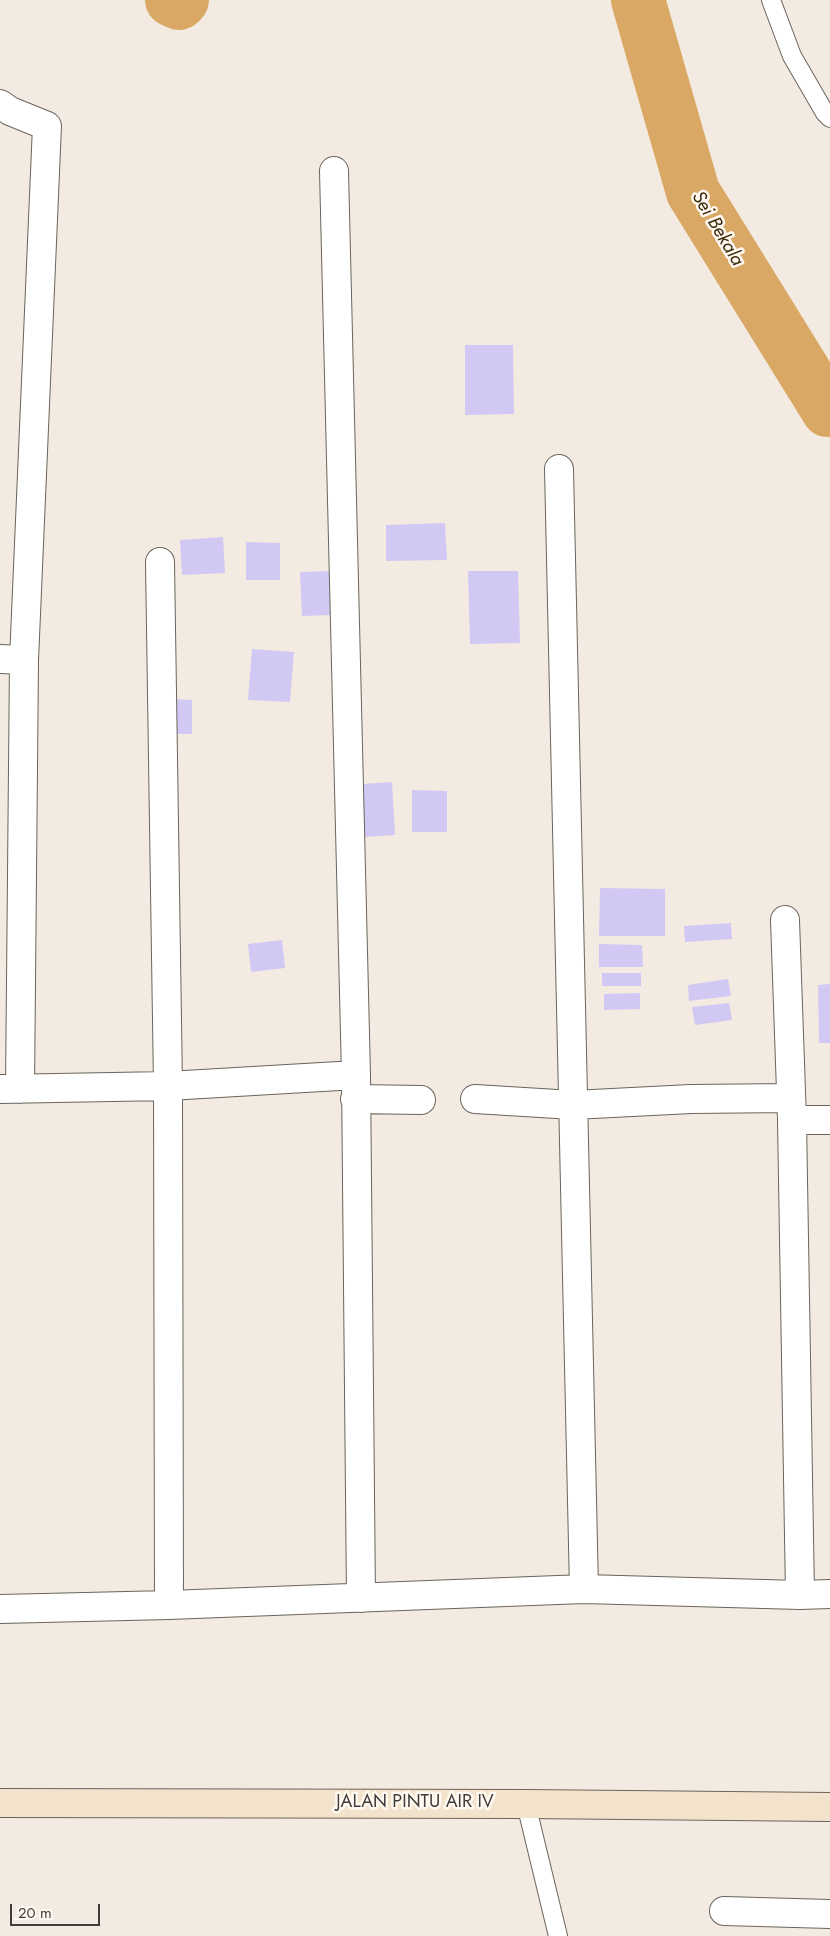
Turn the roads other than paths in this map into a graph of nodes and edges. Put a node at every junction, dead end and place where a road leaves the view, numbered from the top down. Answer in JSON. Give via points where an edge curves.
{"nodes":[{"id":1,"x":771,"y":0,"type":"edge"},
{"id":2,"x":0,"y":104,"type":"edge"},
{"id":3,"x":830,"y":118,"type":"edge"},
{"id":4,"x":334,"y":171,"type":"dead end"},
{"id":5,"x":559,"y":469,"type":"dead end"},
{"id":6,"x":160,"y":562,"type":"dead end"},
{"id":7,"x":12,"y":660,"type":"edge"},
{"id":8,"x":786,"y":920,"type":"dead end"},
{"id":9,"x":10,"y":995,"type":"edge"},
{"id":10,"x":168,"y":1086,"type":"junction"},
{"id":11,"x":356,"y":1087,"type":"junction"},
{"id":12,"x":10,"y":1089,"type":"edge"},
{"id":13,"x":475,"y":1099,"type":"dead end"},
{"id":14,"x":421,"y":1100,"type":"dead end"},
{"id":15,"x":573,"y":1105,"type":"junction"},
{"id":16,"x":791,"y":1109,"type":"junction"},
{"id":17,"x":830,"y":1120,"type":"edge"},
{"id":18,"x":584,"y":1589,"type":"junction"},
{"id":19,"x":830,"y":1594,"type":"edge"},
{"id":20,"x":800,"y":1595,"type":"junction"},
{"id":21,"x":361,"y":1598,"type":"junction"},
{"id":22,"x":169,"y":1605,"type":"junction"},
{"id":23,"x":0,"y":1609,"type":"edge"},
{"id":24,"x":0,"y":1803,"type":"edge"},
{"id":25,"x":526,"y":1804,"type":"junction"},
{"id":26,"x":830,"y":1807,"type":"edge"},
{"id":27,"x":724,"y":1911,"type":"dead end"},
{"id":28,"x":830,"y":1914,"type":"edge"},
{"id":29,"x":558,"y":1936,"type":"edge"}],
"edges":[{"from":1,"to":3,"type":"lane","via":[[792,56]]},
{"from":2,"to":7,"type":"street","via":[[47,126]]},
{"from":4,"to":11,"type":"street"},
{"from":5,"to":15,"type":"street"},
{"from":6,"to":10,"type":"street"},
{"from":7,"to":9,"type":"street"},
{"from":8,"to":16,"type":"street"},
{"from":9,"to":12,"type":"street"},
{"from":10,"to":11,"type":"street"},
{"from":10,"to":12,"type":"street"},
{"from":10,"to":22,"type":"street"},
{"from":11,"to":14,"type":"street"},
{"from":11,"to":21,"type":"street"},
{"from":13,"to":15,"type":"street"},
{"from":15,"to":16,"type":"street","via":[[691,1099]]},
{"from":15,"to":18,"type":"street"},
{"from":16,"to":17,"type":"street"},
{"from":16,"to":20,"type":"street"},
{"from":18,"to":20,"type":"street"},
{"from":18,"to":21,"type":"street"},
{"from":19,"to":20,"type":"street"},
{"from":21,"to":22,"type":"street"},
{"from":22,"to":23,"type":"street"},
{"from":24,"to":25,"type":"main road","name":"JALAN PINTU AIR IV"},
{"from":25,"to":26,"type":"main road","name":"JALAN PINTU AIR IV"},
{"from":25,"to":29,"type":"lane"},
{"from":27,"to":28,"type":"street"}]}
